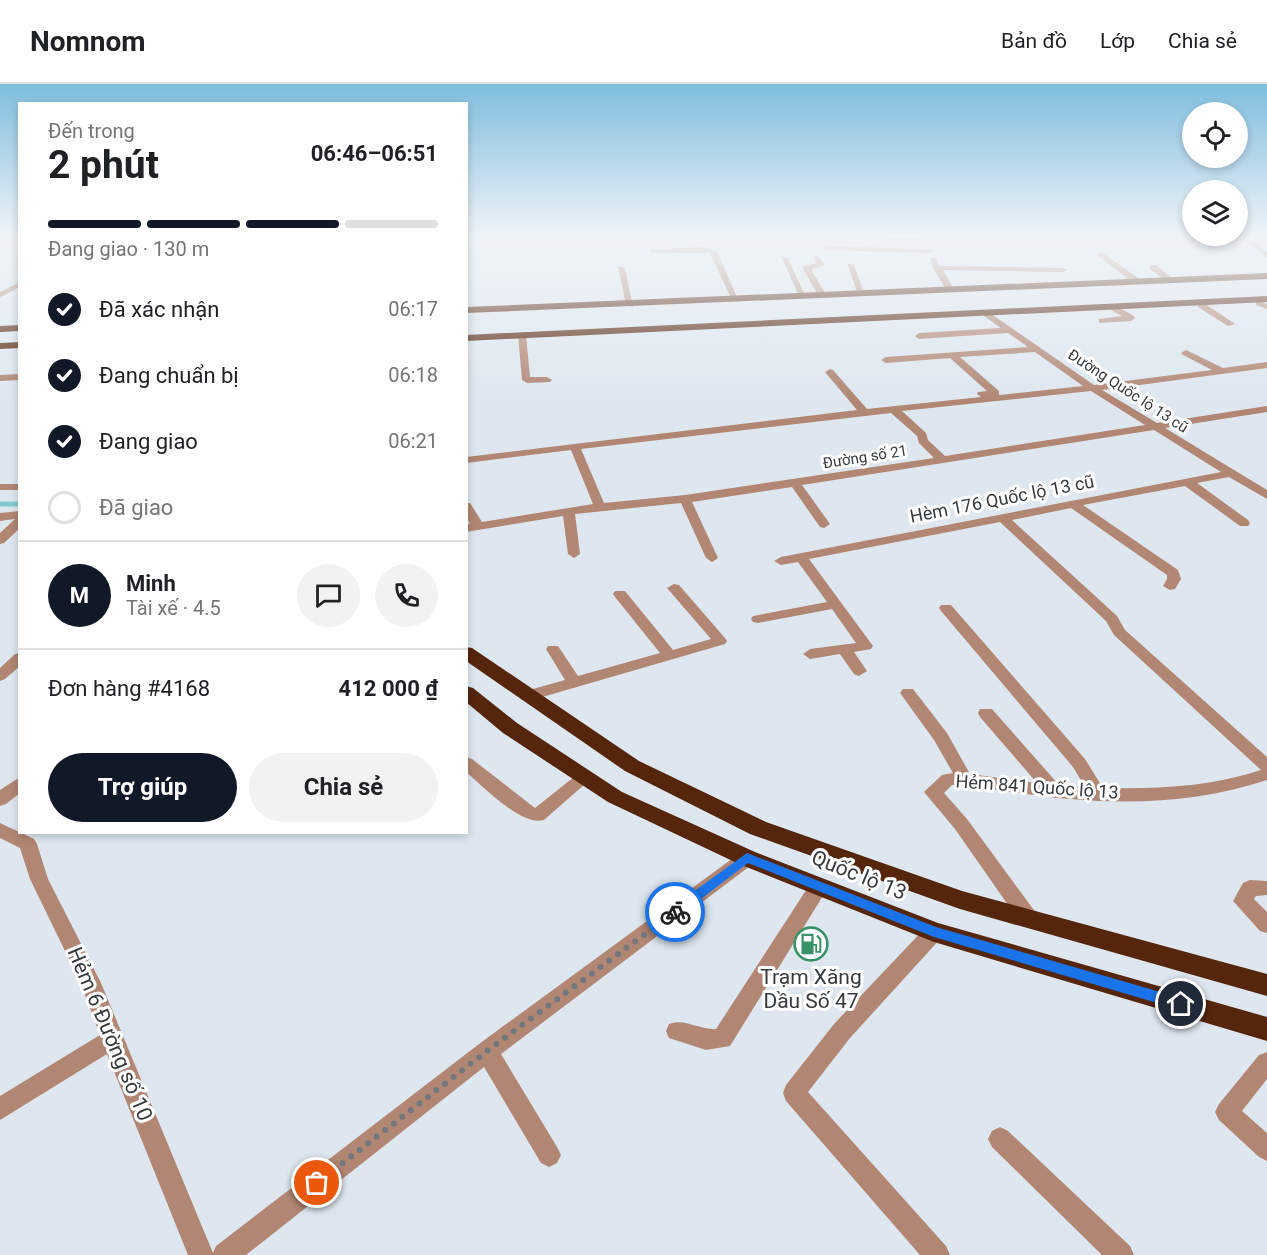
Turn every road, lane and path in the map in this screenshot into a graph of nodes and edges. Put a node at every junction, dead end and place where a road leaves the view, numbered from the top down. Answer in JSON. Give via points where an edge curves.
{"nodes":[{"id":1,"x":627,"y":292,"type":"edge"},
{"id":2,"x":732,"y":292,"type":"edge"},
{"id":3,"x":801,"y":292,"type":"edge"},
{"id":4,"x":820,"y":292,"type":"edge"},
{"id":5,"x":968,"y":292,"type":"edge"},
{"id":6,"x":1074,"y":292,"type":"edge"},
{"id":7,"x":862,"y":294,"type":"joint"},
{"id":8,"x":957,"y":294,"type":"junction"},
{"id":9,"x":1267,"y":294,"type":"edge"},
{"id":10,"x":822,"y":295,"type":"junction"},
{"id":11,"x":803,"y":296,"type":"junction"},
{"id":12,"x":1175,"y":299,"type":"junction"},
{"id":13,"x":736,"y":300,"type":"junction"},
{"id":14,"x":1265,"y":303,"type":"edge"},
{"id":15,"x":1185,"y":304,"type":"junction"},
{"id":16,"x":630,"y":305,"type":"junction"},
{"id":17,"x":1201,"y":305,"type":"junction"},
{"id":18,"x":1152,"y":306,"type":"junction"},
{"id":19,"x":1114,"y":308,"type":"junction"},
{"id":20,"x":982,"y":310,"type":"junction"},
{"id":21,"x":753,"y":312,"type":"junction"},
{"id":22,"x":469,"y":313,"type":"edge"},
{"id":23,"x":1102,"y":321,"type":"dead end"},
{"id":24,"x":1231,"y":324,"type":"dead end"},
{"id":25,"x":18,"y":328,"type":"edge"},
{"id":26,"x":0,"y":329,"type":"edge"},
{"id":27,"x":468,"y":329,"type":"edge"},
{"id":28,"x":1010,"y":330,"type":"junction"},
{"id":29,"x":18,"y":335,"type":"edge"},
{"id":30,"x":522,"y":335,"type":"junction"},
{"id":31,"x":0,"y":336,"type":"edge"},
{"id":32,"x":919,"y":336,"type":"dead end"},
{"id":33,"x":468,"y":339,"type":"edge"},
{"id":34,"x":18,"y":347,"type":"edge"},
{"id":35,"x":0,"y":348,"type":"edge"},
{"id":36,"x":1037,"y":349,"type":"junction"},
{"id":37,"x":1186,"y":353,"type":"dead end"},
{"id":38,"x":18,"y":354,"type":"edge"},
{"id":39,"x":0,"y":355,"type":"edge"},
{"id":40,"x":952,"y":355,"type":"junction"},
{"id":41,"x":886,"y":360,"type":"dead end"},
{"id":42,"x":1267,"y":365,"type":"edge"},
{"id":43,"x":1221,"y":371,"type":"junction"},
{"id":44,"x":830,"y":372,"type":"dead end"},
{"id":45,"x":18,"y":377,"type":"edge"},
{"id":46,"x":0,"y":378,"type":"edge"},
{"id":47,"x":547,"y":380,"type":"dead end"},
{"id":48,"x":1091,"y":387,"type":"junction"},
{"id":49,"x":1267,"y":409,"type":"edge"},
{"id":50,"x":862,"y":410,"type":"junction"},
{"id":51,"x":894,"y":410,"type":"junction"},
{"id":52,"x":1156,"y":428,"type":"junction"},
{"id":53,"x":575,"y":447,"type":"junction"},
{"id":54,"x":468,"y":460,"type":"edge"},
{"id":55,"x":942,"y":460,"type":"junction"},
{"id":56,"x":1231,"y":473,"type":"junction"},
{"id":57,"x":1186,"y":481,"type":"junction"},
{"id":58,"x":795,"y":483,"type":"junction"},
{"id":59,"x":0,"y":487,"type":"edge"},
{"id":60,"x":18,"y":487,"type":"edge"},
{"id":61,"x":1267,"y":495,"type":"edge"},
{"id":62,"x":685,"y":499,"type":"junction"},
{"id":63,"x":1072,"y":503,"type":"junction"},
{"id":64,"x":600,"y":507,"type":"junction"},
{"id":65,"x":569,"y":512,"type":"junction"},
{"id":66,"x":18,"y":515,"type":"edge"},
{"id":67,"x":0,"y":517,"type":"edge"},
{"id":68,"x":1002,"y":517,"type":"junction"},
{"id":69,"x":18,"y":523,"type":"edge"},
{"id":70,"x":1244,"y":523,"type":"dead end"},
{"id":71,"x":824,"y":524,"type":"dead end"},
{"id":72,"x":472,"y":527,"type":"edge"},
{"id":73,"x":0,"y":540,"type":"edge"},
{"id":74,"x":574,"y":554,"type":"dead end"},
{"id":75,"x":801,"y":557,"type":"junction"},
{"id":76,"x":712,"y":558,"type":"dead end"},
{"id":77,"x":781,"y":561,"type":"dead end"},
{"id":78,"x":1170,"y":586,"type":"dead end"},
{"id":79,"x":674,"y":588,"type":"dead end"},
{"id":80,"x":620,"y":594,"type":"dead end"},
{"id":81,"x":836,"y":604,"type":"junction"},
{"id":82,"x":946,"y":608,"type":"dead end"},
{"id":83,"x":758,"y":619,"type":"dead end"},
{"id":84,"x":553,"y":649,"type":"dead end"},
{"id":85,"x":844,"y":649,"type":"junction"},
{"id":86,"x":468,"y":653,"type":"edge"},
{"id":87,"x":810,"y":654,"type":"dead end"},
{"id":88,"x":669,"y":655,"type":"junction"},
{"id":89,"x":18,"y":659,"type":"edge"},
{"id":90,"x":859,"y":671,"type":"dead end"},
{"id":91,"x":0,"y":676,"type":"edge"},
{"id":92,"x":574,"y":682,"type":"junction"},
{"id":93,"x":908,"y":693,"type":"dead end"},
{"id":94,"x":468,"y":694,"type":"edge"},
{"id":95,"x":527,"y":696,"type":"junction"},
{"id":96,"x":986,"y":713,"type":"dead end"},
{"id":97,"x":468,"y":765,"type":"edge"},
{"id":98,"x":1267,"y":766,"type":"edge"},
{"id":99,"x":1267,"y":774,"type":"edge"},
{"id":100,"x":585,"y":777,"type":"junction"},
{"id":101,"x":965,"y":780,"type":"junction"},
{"id":102,"x":18,"y":785,"type":"edge"},
{"id":103,"x":1053,"y":790,"type":"junction"},
{"id":104,"x":1098,"y":794,"type":"junction"},
{"id":105,"x":0,"y":800,"type":"edge"},
{"id":106,"x":0,"y":830,"type":"edge"},
{"id":107,"x":747,"y":858,"type":"junction"},
{"id":108,"x":819,"y":886,"type":"junction"},
{"id":109,"x":1266,"y":888,"type":"edge"},
{"id":110,"x":1029,"y":919,"type":"junction"},
{"id":111,"x":1267,"y":925,"type":"edge"},
{"id":112,"x":934,"y":932,"type":"junction"},
{"id":113,"x":1267,"y":985,"type":"edge"},
{"id":114,"x":1267,"y":1029,"type":"edge"},
{"id":115,"x":677,"y":1031,"type":"dead end"},
{"id":116,"x":112,"y":1039,"type":"junction"},
{"id":117,"x":487,"y":1051,"type":"junction"},
{"id":118,"x":1267,"y":1062,"type":"edge"},
{"id":119,"x":0,"y":1110,"type":"edge"},
{"id":120,"x":1000,"y":1139,"type":"dead end"},
{"id":121,"x":1267,"y":1149,"type":"edge"},
{"id":122,"x":549,"y":1155,"type":"dead end"},
{"id":123,"x":201,"y":1255,"type":"edge"},
{"id":124,"x":225,"y":1255,"type":"edge"},
{"id":125,"x":937,"y":1255,"type":"edge"},
{"id":126,"x":1121,"y":1255,"type":"edge"}],
"edges":[{"from":1,"to":16,"type":"street"},
{"from":2,"to":13,"type":"street"},
{"from":3,"to":11,"type":"street"},
{"from":4,"to":10,"type":"street"},
{"from":5,"to":8,"type":"highway"},
{"from":6,"to":8,"type":"highway"},
{"from":7,"to":8,"type":"highway"},
{"from":7,"to":10,"type":"highway"},
{"from":8,"to":21,"type":"highway"},
{"from":9,"to":12,"type":"highway"},
{"from":10,"to":11,"type":"highway"},
{"from":11,"to":13,"type":"highway"},
{"from":12,"to":18,"type":"highway"},
{"from":12,"to":20,"type":"highway"},
{"from":13,"to":16,"type":"highway"},
{"from":14,"to":15,"type":"highway"},
{"from":14,"to":17,"type":"highway"},
{"from":15,"to":17,"type":"highway"},
{"from":15,"to":18,"type":"highway"},
{"from":16,"to":22,"type":"highway"},
{"from":17,"to":24,"type":"street"},
{"from":18,"to":19,"type":"highway"},
{"from":19,"to":20,"type":"highway"},
{"from":19,"to":23,"type":"street","via":[[1131,318]]},
{"from":20,"to":21,"type":"highway"},
{"from":20,"to":28,"type":"street","name":"Đường Quốc lộ 13 cũ"},
{"from":20,"to":30,"type":"highway"},
{"from":21,"to":22,"type":"highway"},
{"from":21,"to":27,"type":"highway"},
{"from":25,"to":26,"type":"highway"},
{"from":28,"to":32,"type":"street"},
{"from":28,"to":36,"type":"street","name":"Đường Quốc lộ 13 cũ"},
{"from":29,"to":31,"type":"highway"},
{"from":30,"to":33,"type":"highway"},
{"from":30,"to":47,"type":"street","via":[[527,380]]},
{"from":34,"to":35,"type":"highway"},
{"from":36,"to":40,"type":"street"},
{"from":36,"to":48,"type":"street","name":"Đường Quốc lộ 13 cũ"},
{"from":37,"to":43,"type":"street"},
{"from":38,"to":39,"type":"highway"},
{"from":40,"to":41,"type":"street"},
{"from":40,"to":50,"type":"street","via":[[995,393]]},
{"from":42,"to":43,"type":"street"},
{"from":43,"to":48,"type":"street"},
{"from":44,"to":50,"type":"street"},
{"from":45,"to":46,"type":"street"},
{"from":48,"to":51,"type":"street"},
{"from":48,"to":52,"type":"street","name":"Đường Quốc lộ 13 cũ"},
{"from":49,"to":52,"type":"street","name":"Đường số 21"},
{"from":50,"to":51,"type":"street"},
{"from":50,"to":53,"type":"street"},
{"from":51,"to":55,"type":"street"},
{"from":52,"to":55,"type":"street","name":"Đường số 21"},
{"from":52,"to":56,"type":"street","name":"Đường Quốc lộ 13 cũ"},
{"from":53,"to":54,"type":"street"},
{"from":53,"to":64,"type":"street"},
{"from":55,"to":58,"type":"street","name":"Đường số 21"},
{"from":56,"to":57,"type":"street","name":"Hèm 176 Quốc lộ 13 cũ"},
{"from":56,"to":61,"type":"street","name":"Đường Quốc lộ 13 cũ"},
{"from":57,"to":63,"type":"street","name":"Hèm 176 Quốc lộ 13 cũ"},
{"from":57,"to":70,"type":"street"},
{"from":58,"to":62,"type":"street","name":"Đường số 21"},
{"from":58,"to":71,"type":"street"},
{"from":59,"to":60,"type":"street"},
{"from":62,"to":64,"type":"street","name":"Đường số 21"},
{"from":62,"to":76,"type":"street"},
{"from":63,"to":68,"type":"street","name":"Hèm 176 Quốc lộ 13 cũ"},
{"from":63,"to":78,"type":"street","via":[[1173,573]]},
{"from":64,"to":65,"type":"street","name":"Đường số 21"},
{"from":65,"to":72,"type":"street","name":"Đường số 21"},
{"from":65,"to":74,"type":"street"},
{"from":66,"to":67,"type":"street"},
{"from":68,"to":75,"type":"street","name":"Hèm 176 Quốc lộ 13 cũ"},
{"from":68,"to":98,"type":"street","via":[[1112,619],[1119,632]]},
{"from":69,"to":73,"type":"street"},
{"from":75,"to":77,"type":"street","name":"Hèm 176 Quốc lộ 13 cũ"},
{"from":75,"to":81,"type":"street"},
{"from":79,"to":88,"type":"street","via":[[720,640]]},
{"from":80,"to":88,"type":"street"},
{"from":81,"to":83,"type":"street"},
{"from":81,"to":85,"type":"street","via":[[866,645]]},
{"from":82,"to":104,"type":"street","via":[[1080,763]]},
{"from":84,"to":92,"type":"street"},
{"from":85,"to":87,"type":"street"},
{"from":85,"to":90,"type":"street"},
{"from":86,"to":95,"type":"highway","name":"Quốc lộ 13"},
{"from":88,"to":92,"type":"street"},
{"from":89,"to":91,"type":"street"},
{"from":92,"to":95,"type":"street"},
{"from":93,"to":101,"type":"street","via":[[941,737]]},
{"from":94,"to":100,"type":"highway","name":"Quốc lộ 13","via":[[510,728]]},
{"from":95,"to":110,"type":"highway","name":"Quốc lộ 13","via":[[632,766],[758,828],[960,900]]},
{"from":96,"to":103,"type":"street"},
{"from":97,"to":100,"type":"street","via":[[527,812],[538,815]]},
{"from":99,"to":104,"type":"street","name":"Hẻm 841 Quốc lộ 13","via":[[1246,782],[1173,793]]},
{"from":100,"to":107,"type":"highway","name":"Quốc lộ 13","via":[[615,796]]},
{"from":101,"to":103,"type":"street","name":"Hẻm 841 Quốc lộ 13"},
{"from":101,"to":110,"type":"street","name":"Hẻm 841 Quốc lộ 13","via":[[948,779],[933,792],[961,824]]},
{"from":102,"to":105,"type":"street"},
{"from":103,"to":104,"type":"street","name":"Hẻm 841 Quốc lộ 13"},
{"from":106,"to":116,"type":"street","name":"Hẻm 6 Đường số 10","via":[[28,844],[39,879],[91,983]]},
{"from":107,"to":108,"type":"highway","name":"Quốc lộ 13"},
{"from":107,"to":117,"type":"street"},
{"from":108,"to":112,"type":"highway","name":"Quốc lộ 13"},
{"from":108,"to":115,"type":"street","via":[[722,1039],[706,1040]]},
{"from":109,"to":111,"type":"street","via":[[1250,888],[1243,901]]},
{"from":110,"to":113,"type":"highway","name":"Quốc lộ 13"},
{"from":112,"to":114,"type":"highway","name":"Quốc lộ 13"},
{"from":112,"to":125,"type":"street","via":[[842,1031],[794,1093]]},
{"from":116,"to":119,"type":"street"},
{"from":116,"to":123,"type":"street","name":"Hẻm 6 Đường số 10"},
{"from":117,"to":122,"type":"street"},
{"from":117,"to":124,"type":"street"},
{"from":118,"to":121,"type":"street","via":[[1227,1112]]},
{"from":120,"to":126,"type":"street"}]}
